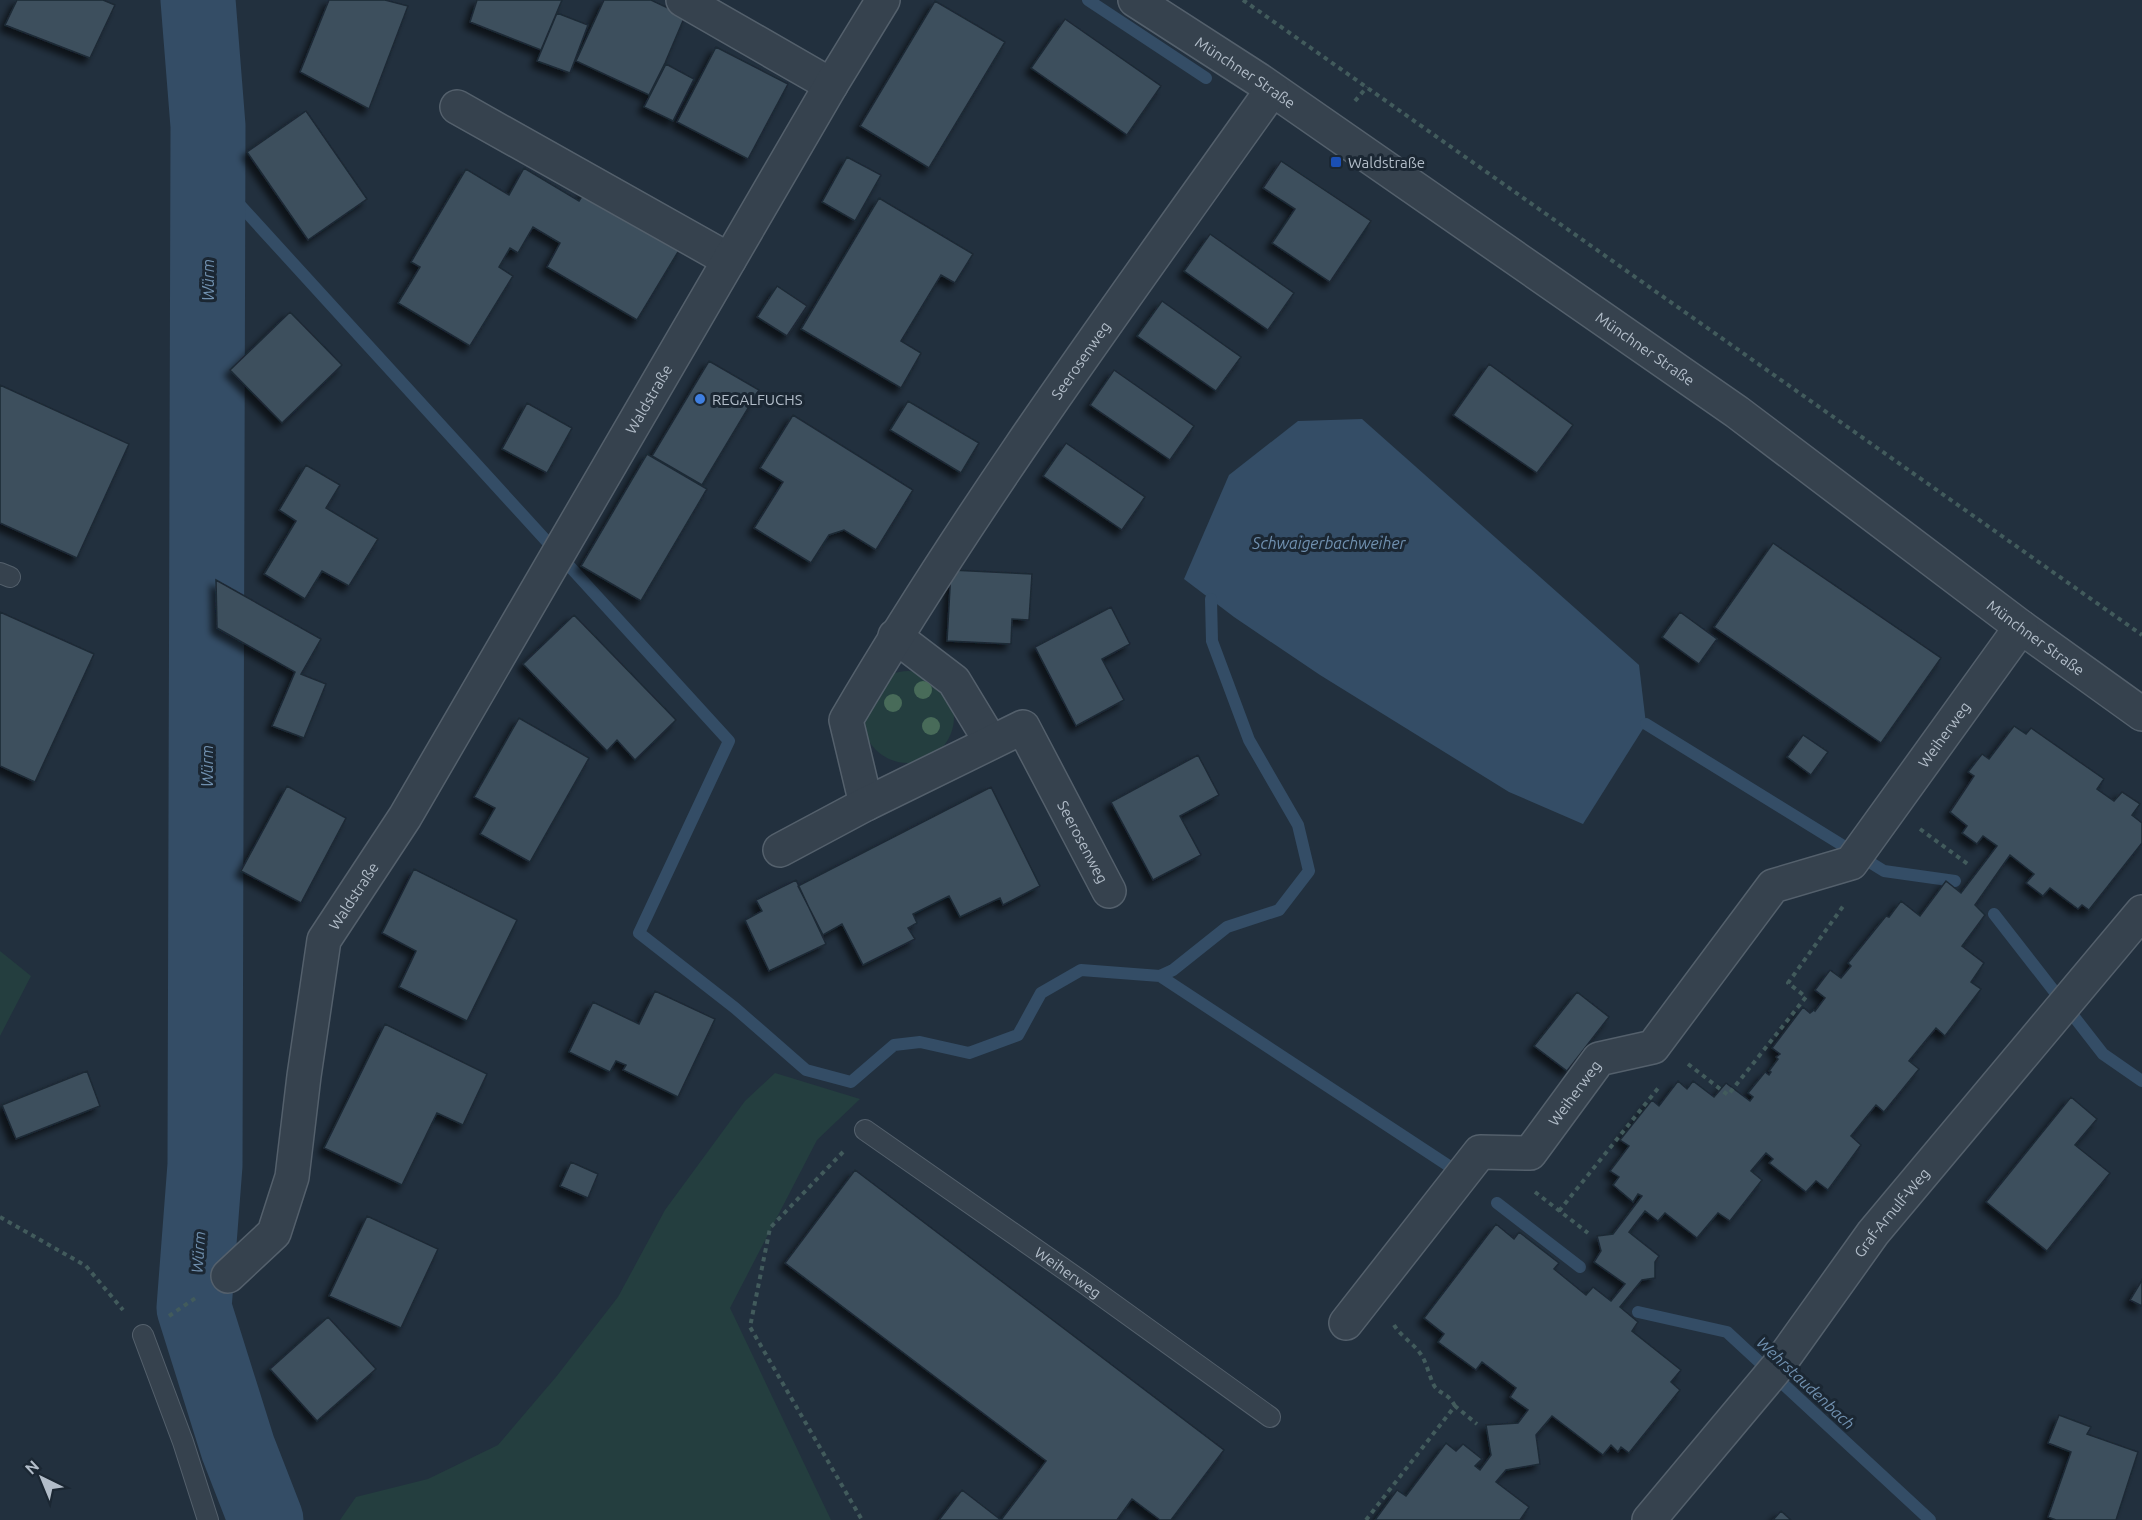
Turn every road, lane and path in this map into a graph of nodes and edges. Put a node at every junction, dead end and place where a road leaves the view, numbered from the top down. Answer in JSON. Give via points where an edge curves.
{"nodes":[{"id":1,"x":683,"y":0,"type":"edge"},
{"id":2,"x":883,"y":0,"type":"edge"},
{"id":3,"x":1136,"y":0,"type":"edge"},
{"id":4,"x":1243,"y":0,"type":"edge"},
{"id":5,"x":831,"y":85,"type":"junction"},
{"id":6,"x":1272,"y":90,"type":"junction"},
{"id":7,"x":457,"y":107,"type":"dead end"},
{"id":8,"x":729,"y":260,"type":"junction"},
{"id":9,"x":2021,"y":627,"type":"junction"},
{"id":10,"x":2142,"y":635,"type":"edge"},
{"id":11,"x":895,"y":636,"type":"junction"},
{"id":12,"x":2142,"y":714,"type":"edge"},
{"id":13,"x":991,"y":742,"type":"junction"},
{"id":14,"x":866,"y":804,"type":"junction"},
{"id":15,"x":1914,"y":825,"type":"dead end"},
{"id":16,"x":780,"y":850,"type":"dead end"},
{"id":17,"x":1969,"y":865,"type":"dead end"},
{"id":18,"x":1109,"y":891,"type":"dead end"},
{"id":19,"x":1847,"y":901,"type":"dead end"},
{"id":20,"x":2142,"y":912,"type":"edge"},
{"id":21,"x":1683,"y":1062,"type":"dead end"},
{"id":22,"x":1661,"y":1084,"type":"dead end"},
{"id":23,"x":865,"y":1130,"type":"joint"},
{"id":24,"x":1532,"y":1189,"type":"dead end"},
{"id":25,"x":1559,"y":1211,"type":"junction"},
{"id":26,"x":0,"y":1217,"type":"edge"},
{"id":27,"x":1588,"y":1233,"type":"dead end"},
{"id":28,"x":228,"y":1276,"type":"dead end"},
{"id":29,"x":1397,"y":1316,"type":"dead end"},
{"id":30,"x":1346,"y":1323,"type":"dead end"},
{"id":31,"x":143,"y":1335,"type":"joint"},
{"id":32,"x":1455,"y":1406,"type":"junction"},
{"id":33,"x":1270,"y":1418,"type":"dead end"},
{"id":34,"x":1477,"y":1424,"type":"dead end"},
{"id":35,"x":208,"y":1520,"type":"edge"},
{"id":36,"x":862,"y":1520,"type":"edge"},
{"id":37,"x":1366,"y":1520,"type":"edge"},
{"id":38,"x":1649,"y":1520,"type":"edge"}],
"edges":[{"from":1,"to":5,"type":"street"},
{"from":2,"to":5,"type":"street","name":"Waldstraße"},
{"from":3,"to":6,"type":"street","name":"Münchner Straße"},
{"from":4,"to":10,"type":"path"},
{"from":5,"to":8,"type":"street","name":"Waldstraße"},
{"from":6,"to":9,"type":"street","name":"Münchner Straße","via":[[1737,412]]},
{"from":6,"to":11,"type":"street","name":"Seerosenweg","via":[[1043,413]]},
{"from":7,"to":8,"type":"street"},
{"from":8,"to":28,"type":"street","name":"Waldstraße","via":[[405,817],[324,940],[292,1178],[274,1233]]},
{"from":9,"to":12,"type":"street","name":"Münchner Straße"},
{"from":9,"to":30,"type":"street","name":"Weiherweg","via":[[1859,853],[1773,886],[1653,1047],[1599,1059],[1530,1153],[1480,1152]]},
{"from":11,"to":13,"type":"street","via":[[954,681]]},
{"from":11,"to":14,"type":"street","name":"Seerosenweg","via":[[846,720]]},
{"from":13,"to":14,"type":"street","name":"Seerosenweg"},
{"from":13,"to":18,"type":"street","name":"Seerosenweg","via":[[1023,727]]},
{"from":14,"to":16,"type":"street","name":"Seerosenweg"},
{"from":15,"to":17,"type":"path"},
{"from":19,"to":21,"type":"path","via":[[1788,983],[1806,997],[1728,1095]]},
{"from":20,"to":38,"type":"street","name":"Graf-Arnulf-Weg","via":[[1873,1233],[1770,1375]]},
{"from":22,"to":25,"type":"path"},
{"from":23,"to":33,"type":"lane","name":"Weiherweg"},
{"from":23,"to":36,"type":"path","via":[[770,1228],[750,1327]]},
{"from":24,"to":25,"type":"path"},
{"from":25,"to":27,"type":"path"},
{"from":26,"to":31,"type":"path","via":[[86,1266]]},
{"from":29,"to":32,"type":"path","via":[[1394,1325],[1398,1332],[1415,1346],[1434,1386],[1450,1396]]},
{"from":31,"to":35,"type":"lane"},
{"from":32,"to":34,"type":"path"},
{"from":32,"to":37,"type":"path"}]}
